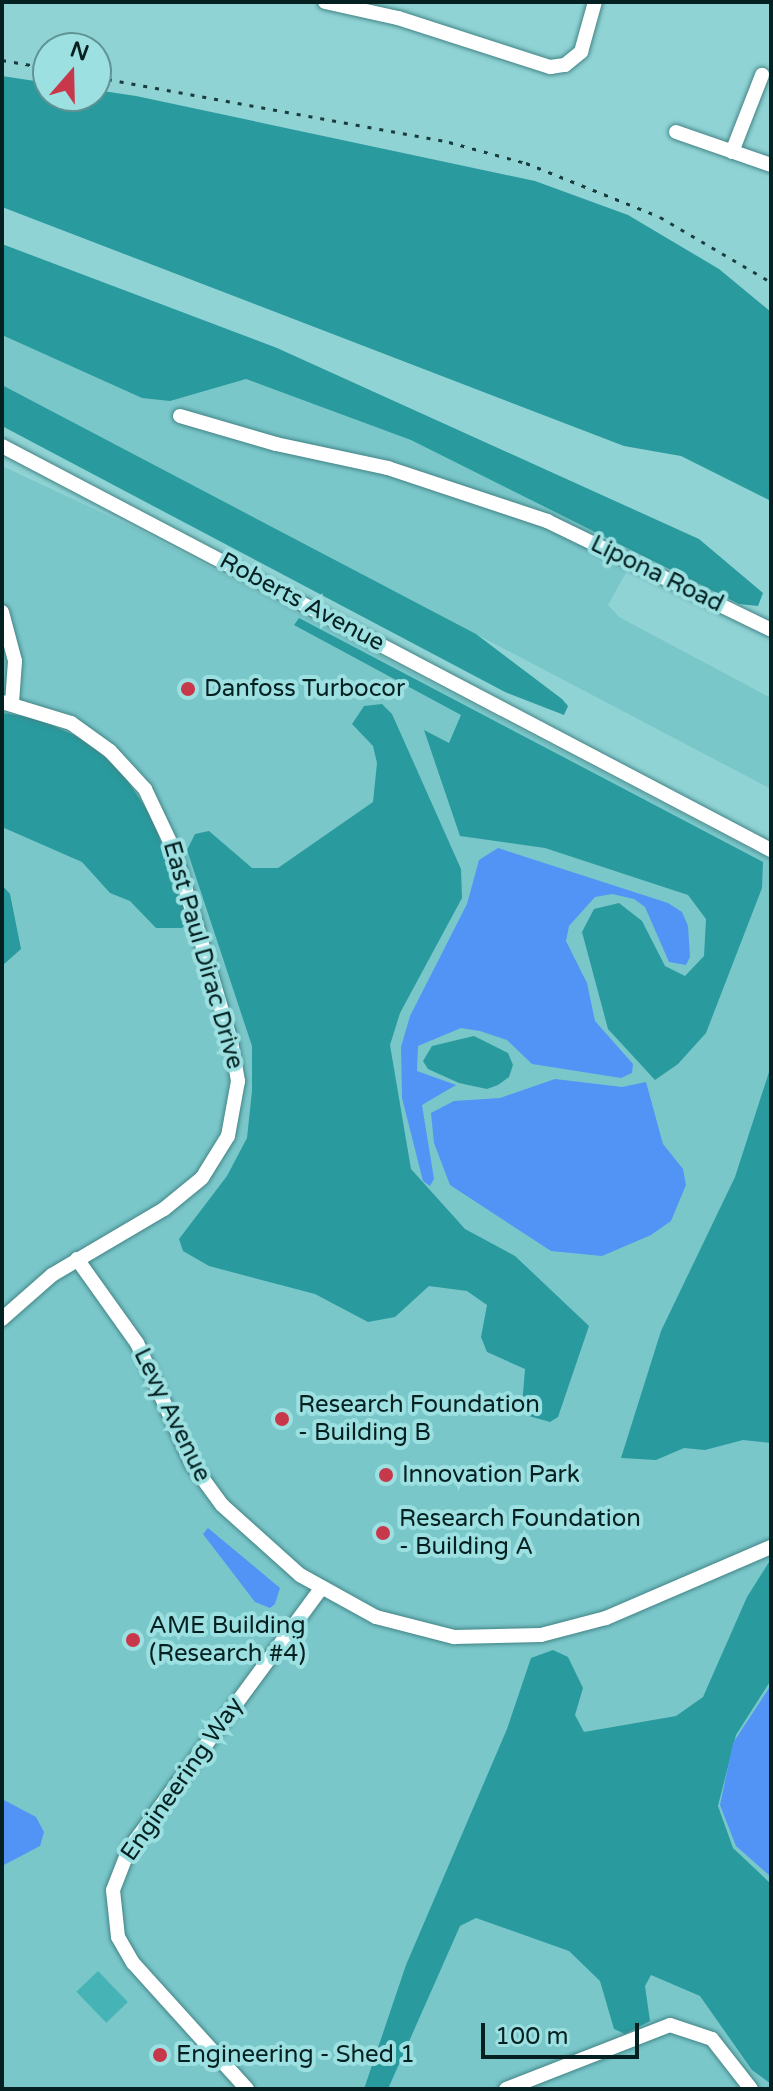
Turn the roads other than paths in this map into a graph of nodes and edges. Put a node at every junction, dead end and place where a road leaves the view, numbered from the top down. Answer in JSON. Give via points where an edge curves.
{"nodes":[{"id":1,"x":325,"y":2,"type":"edge"},
{"id":2,"x":595,"y":2,"type":"edge"},
{"id":3,"x":762,"y":75,"type":"dead end"},
{"id":4,"x":676,"y":132,"type":"dead end"},
{"id":5,"x":732,"y":152,"type":"junction"},
{"id":6,"x":771,"y":165,"type":"edge"},
{"id":7,"x":180,"y":416,"type":"dead end"},
{"id":8,"x":2,"y":446,"type":"edge"},
{"id":9,"x":2,"y":612,"type":"edge"},
{"id":10,"x":770,"y":626,"type":"edge"},
{"id":11,"x":7,"y":703,"type":"edge"},
{"id":12,"x":771,"y":850,"type":"edge"},
{"id":13,"x":77,"y":1259,"type":"junction"},
{"id":14,"x":2,"y":1319,"type":"edge"},
{"id":15,"x":771,"y":1547,"type":"edge"},
{"id":16,"x":321,"y":1589,"type":"junction"},
{"id":17,"x":247,"y":2089,"type":"edge"},
{"id":18,"x":506,"y":2089,"type":"edge"},
{"id":19,"x":751,"y":2089,"type":"edge"}],
"edges":[{"from":1,"to":2,"type":"street","via":[[398,18],[540,65],[572,61],[585,40]]},
{"from":3,"to":5,"type":"street"},
{"from":4,"to":5,"type":"street"},
{"from":5,"to":6,"type":"street"},
{"from":7,"to":10,"type":"street","name":"Lipona Road","via":[[388,468],[547,521]]},
{"from":8,"to":12,"type":"street","name":"Roberts Avenue"},
{"from":9,"to":11,"type":"street","via":[[15,661]]},
{"from":11,"to":13,"type":"street","name":"East Paul Dirac Drive","via":[[71,723],[110,751],[145,789],[174,850],[237,1068],[228,1136],[202,1178],[164,1209]]},
{"from":13,"to":14,"type":"street","name":"East Paul Dirac Drive"},
{"from":13,"to":16,"type":"street","name":"Levy Avenue","via":[[137,1343],[177,1434],[209,1489],[238,1523]]},
{"from":15,"to":16,"type":"street","name":"Levy Avenue","via":[[606,1618],[510,1639],[454,1637],[403,1627]]},
{"from":16,"to":17,"type":"street","name":"Engineering Way","via":[[129,1849],[113,1890],[118,1937],[133,1963]]},
{"from":18,"to":19,"type":"street","via":[[670,2025],[712,2039]]}]}
